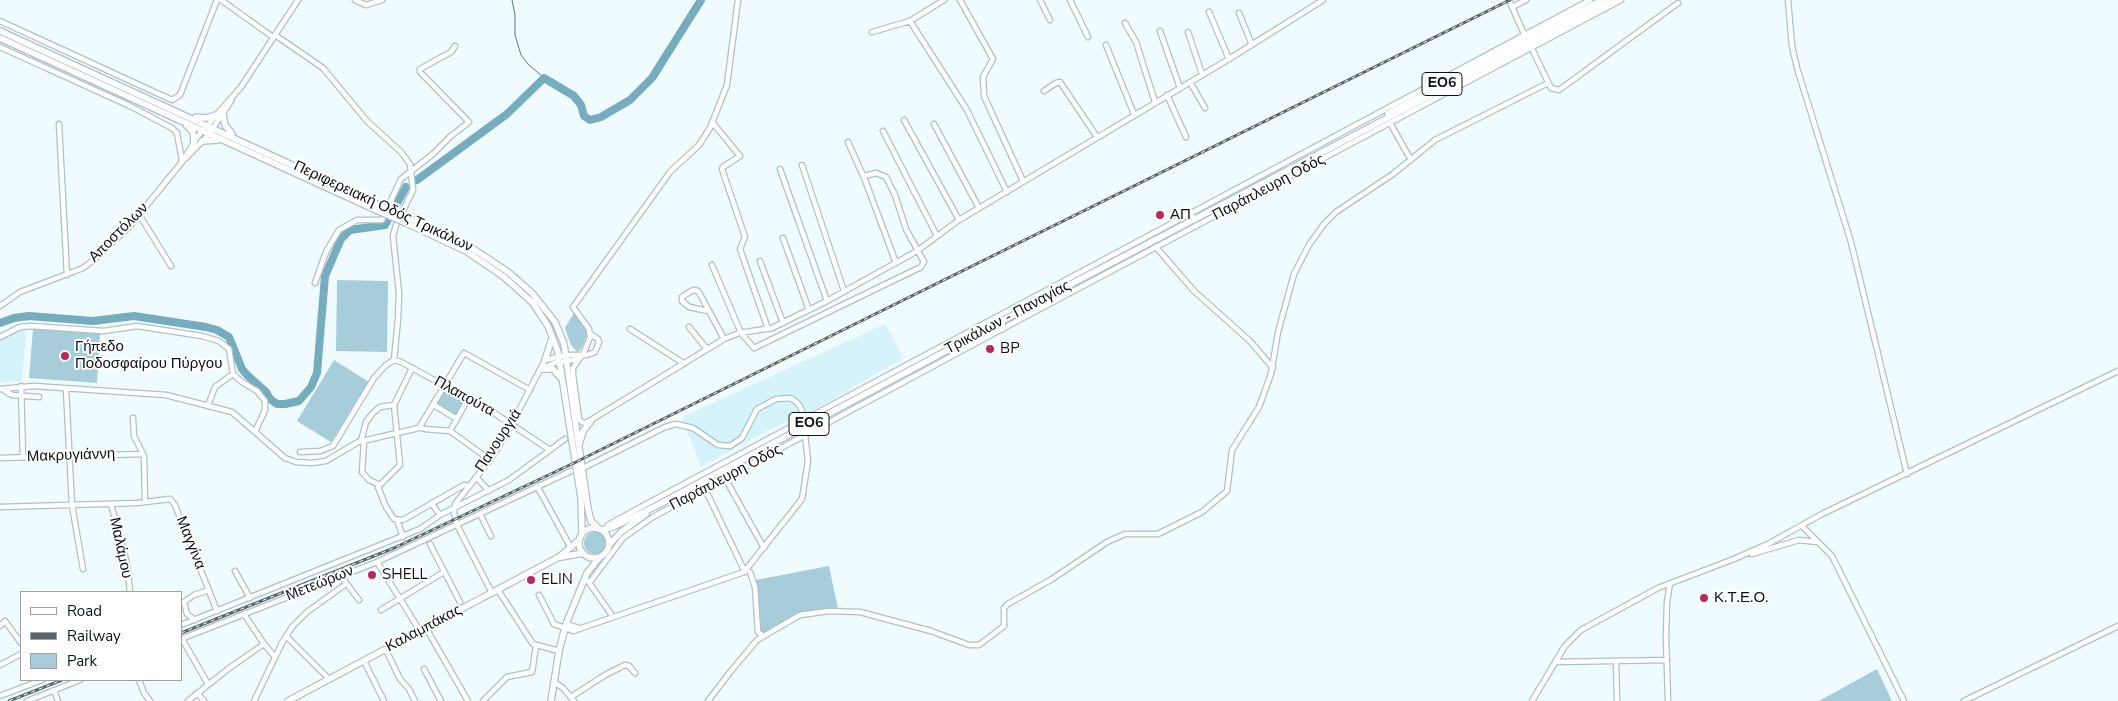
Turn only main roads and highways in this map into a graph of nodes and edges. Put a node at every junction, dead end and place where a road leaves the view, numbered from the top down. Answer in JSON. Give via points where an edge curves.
{"nodes":[{"id":1,"x":1602,"y":0,"type":"edge"},
{"id":2,"x":1612,"y":0,"type":"edge"},
{"id":3,"x":0,"y":30,"type":"edge"},
{"id":4,"x":0,"y":38,"type":"edge"},
{"id":5,"x":1527,"y":41,"type":"junction"},
{"id":6,"x":176,"y":110,"type":"junction"},
{"id":7,"x":216,"y":115,"type":"road end"},
{"id":8,"x":223,"y":115,"type":"road end"},
{"id":9,"x":172,"y":117,"type":"junction"},
{"id":10,"x":237,"y":139,"type":"junction"},
{"id":11,"x":202,"y":141,"type":"road end"},
{"id":12,"x":194,"y":142,"type":"road end"},
{"id":13,"x":232,"y":146,"type":"junction"},
{"id":14,"x":378,"y":207,"type":"junction"},
{"id":15,"x":1186,"y":214,"type":"road end"},
{"id":16,"x":1195,"y":219,"type":"junction"},
{"id":17,"x":407,"y":221,"type":"junction"},
{"id":18,"x":1154,"y":232,"type":"road end"},
{"id":19,"x":1153,"y":241,"type":"junction"},
{"id":20,"x":1002,"y":321,"type":"junction"},
{"id":21,"x":1002,"y":329,"type":"road end"},
{"id":22,"x":552,"y":336,"type":"junction"},
{"id":23,"x":961,"y":342,"type":"junction"},
{"id":24,"x":970,"y":346,"type":"road end"},
{"id":25,"x":545,"y":360,"type":"road end"},
{"id":26,"x":540,"y":370,"type":"road end"},
{"id":27,"x":561,"y":378,"type":"junction"},
{"id":28,"x":591,"y":421,"type":"road end"},
{"id":29,"x":578,"y":449,"type":"junction"},
{"id":30,"x":656,"y":506,"type":"junction"},
{"id":31,"x":601,"y":529,"type":"junction"},
{"id":32,"x":582,"y":534,"type":"junction"},
{"id":33,"x":580,"y":540,"type":"junction"},
{"id":34,"x":609,"y":545,"type":"junction"},
{"id":35,"x":585,"y":554,"type":"junction"},
{"id":36,"x":559,"y":557,"type":"junction"},
{"id":37,"x":600,"y":557,"type":"junction"},
{"id":38,"x":587,"y":573,"type":"junction"},
{"id":39,"x":288,"y":701,"type":"edge"},
{"id":40,"x":551,"y":701,"type":"edge"}],
"edges":[{"from":1,"to":5,"type":"main road","name":"Τρικάλων - Παναγίας","number":"ΕΟ6"},
{"from":2,"to":5,"type":"main road","name":"Τρικάλων - Παναγίας","number":"ΕΟ6"},
{"from":3,"to":6,"type":"main road","name":"Περιφερειακή Οδός Τρικάλων"},
{"from":4,"to":9,"type":"main road","name":"Περιφερειακή Οδός Τρικάλων"},
{"from":5,"to":16,"type":"main road","name":"Τρικάλων - Παναγίας","number":"ΕΟ6","via":[[1402,105],[1361,131]]},
{"from":6,"to":7,"type":"main road","via":[[198,118]]},
{"from":6,"to":10,"type":"main road","name":"Περιφερειακή Οδός Τρικάλων"},
{"from":8,"to":10,"type":"main road","via":[[225,127]]},
{"from":9,"to":12,"type":"main road","via":[[192,130]]},
{"from":9,"to":13,"type":"main road","name":"Περιφερειακή Οδός Τρικάλων"},
{"from":10,"to":14,"type":"main road","name":"Περιφερειακή Οδός Τρικάλων"},
{"from":11,"to":13,"type":"main road","via":[[218,140]]},
{"from":13,"to":14,"type":"main road","name":"Περιφερειακή Οδός Τρικάλων"},
{"from":14,"to":17,"type":"main road","name":"Περιφερειακή Οδός Τρικάλων","bridge":true},
{"from":15,"to":16,"type":"main road"},
{"from":16,"to":19,"type":"main road","name":"Τρικάλων - Παναγίας","number":"ΕΟ6"},
{"from":17,"to":22,"type":"main road","name":"Περιφερειακή Οδός Τρικάλων","via":[[466,251],[504,277],[532,304]]},
{"from":17,"to":29,"type":"main road","name":"Περιφερειακή Οδός Τρικάλων","via":[[469,246],[520,282],[552,318],[567,355]]},
{"from":18,"to":19,"type":"main road"},
{"from":19,"to":20,"type":"main road","name":"Τρικάλων - Παναγίας","number":"ΕΟ6"},
{"from":20,"to":21,"type":"main road"},
{"from":20,"to":23,"type":"main road","name":"Τρικάλων - Παναγίας","number":"ΕΟ6"},
{"from":22,"to":25,"type":"main road"},
{"from":22,"to":27,"type":"main road","name":"Περιφερειακή Οδός Τρικάλων"},
{"from":23,"to":24,"type":"main road"},
{"from":23,"to":30,"type":"main road","name":"Τρικάλων - Παναγίας","number":"ΕΟ6"},
{"from":26,"to":27,"type":"main road","via":[[553,368]]},
{"from":27,"to":32,"type":"main road","name":"Περιφερειακή Οδός Τρικάλων","via":[[581,498]]},
{"from":28,"to":29,"type":"main road"},
{"from":29,"to":31,"type":"main road","name":"Περιφερειακή Οδός Τρικάλων","via":[[589,516]]},
{"from":30,"to":31,"type":"main road","name":"Τρικάλων - Παναγίας","number":"ΕΟ6","via":[[613,528]]},
{"from":30,"to":34,"type":"main road","name":"Τρικάλων - Παναγίας","number":"ΕΟ6"},
{"from":31,"to":32,"type":"main road","number":"ΕΟ6","via":[[589,528]]},
{"from":31,"to":34,"type":"main road","via":[[608,536]]},
{"from":32,"to":33,"type":"main road"},
{"from":33,"to":35,"type":"main road","number":"ΕΟ6"},
{"from":33,"to":36,"type":"main road","name":"Καλαμπάκας"},
{"from":34,"to":37,"type":"main road","number":"ΕΟ6"},
{"from":35,"to":36,"type":"main road","name":"Καλαμπάκας"},
{"from":35,"to":37,"type":"main road","via":[[592,558]]},
{"from":35,"to":38,"type":"main road","number":"ΕΟ6"},
{"from":36,"to":39,"type":"main road","name":"Καλαμπάκας"},
{"from":37,"to":38,"type":"main road","number":"ΕΟ6"},
{"from":38,"to":40,"type":"main road","number":"ΕΟ6","via":[[587,581],[565,626]]}]}
